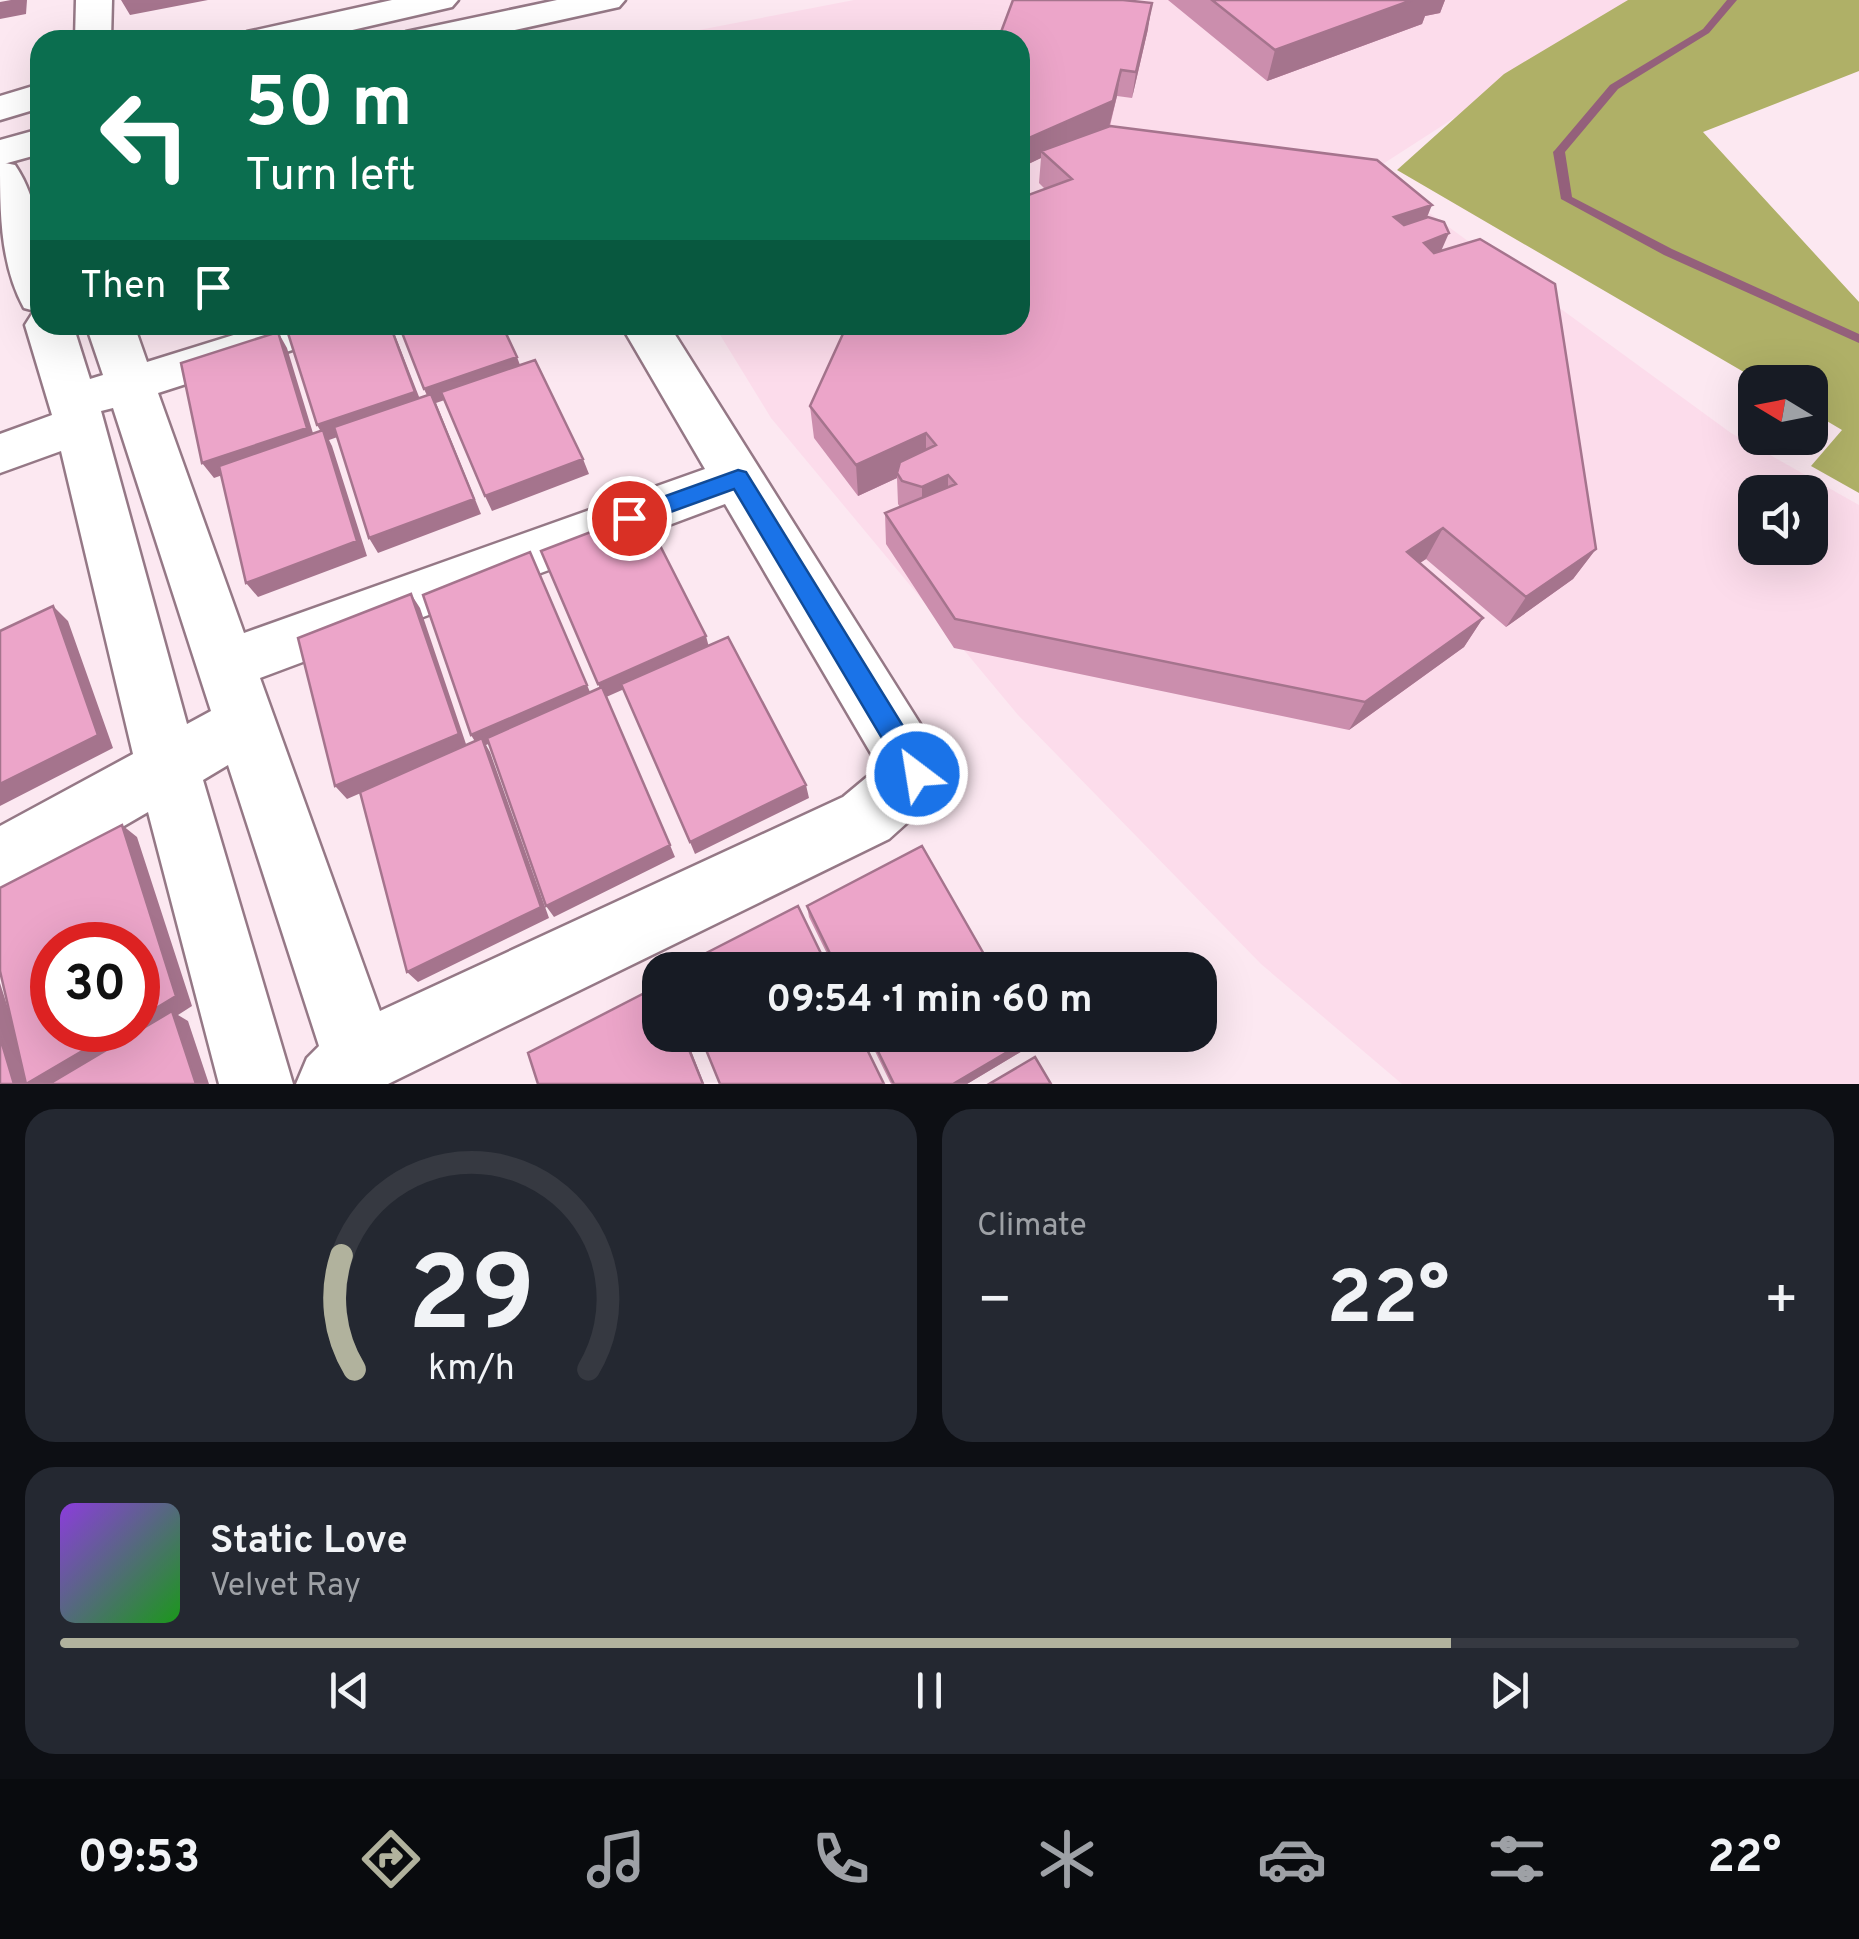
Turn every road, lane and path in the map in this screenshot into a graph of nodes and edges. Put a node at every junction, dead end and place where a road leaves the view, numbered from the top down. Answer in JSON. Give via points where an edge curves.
{"nodes":[{"id":1,"x":94,"y":0,"type":"edge"},
{"id":2,"x":440,"y":0,"type":"edge"},
{"id":3,"x":607,"y":0,"type":"edge"},
{"id":4,"x":94,"y":30,"type":"edge"},
{"id":5,"x":305,"y":30,"type":"edge"},
{"id":6,"x":509,"y":30,"type":"edge"},
{"id":7,"x":30,"y":99,"type":"edge"},
{"id":8,"x":0,"y":108,"type":"edge"},
{"id":9,"x":30,"y":144,"type":"edge"},
{"id":10,"x":0,"y":153,"type":"edge"},
{"id":11,"x":0,"y":174,"type":"edge"},
{"id":12,"x":30,"y":266,"type":"edge"},
{"id":13,"x":55,"y":335,"type":"edge"},
{"id":14,"x":108,"y":335,"type":"edge"},
{"id":15,"x":290,"y":335,"type":"edge"},
{"id":16,"x":650,"y":335,"type":"edge"},
{"id":17,"x":95,"y":404,"type":"junction"},
{"id":18,"x":0,"y":454,"type":"edge"},
{"id":19,"x":738,"y":478,"type":"junction"},
{"id":20,"x":228,"y":664,"type":"junction"},
{"id":21,"x":247,"y":723,"type":"junction"},
{"id":22,"x":167,"y":765,"type":"junction"},
{"id":23,"x":0,"y":861,"type":"edge"},
{"id":24,"x":346,"y":1072,"type":"edge"},
{"id":25,"x":256,"y":1084,"type":"edge"}],
"edges":[{"from":1,"to":4,"type":"street"},
{"from":2,"to":5,"type":"street"},
{"from":3,"to":6,"type":"street"},
{"from":7,"to":8,"type":"street"},
{"from":9,"to":10,"type":"street"},
{"from":11,"to":12,"type":"street"},
{"from":13,"to":17,"type":"street"},
{"from":14,"to":17,"type":"street"},
{"from":15,"to":17,"type":"street"},
{"from":16,"to":19,"type":"street"},
{"from":17,"to":18,"type":"street"},
{"from":17,"to":20,"type":"street"},
{"from":17,"to":22,"type":"street"},
{"from":19,"to":20,"type":"street"},
{"from":19,"to":24,"type":"street","via":[[917,774],[866,818]]},
{"from":20,"to":21,"type":"street"},
{"from":21,"to":22,"type":"street"},
{"from":21,"to":24,"type":"street"},
{"from":22,"to":23,"type":"street"},
{"from":22,"to":25,"type":"street"}]}
